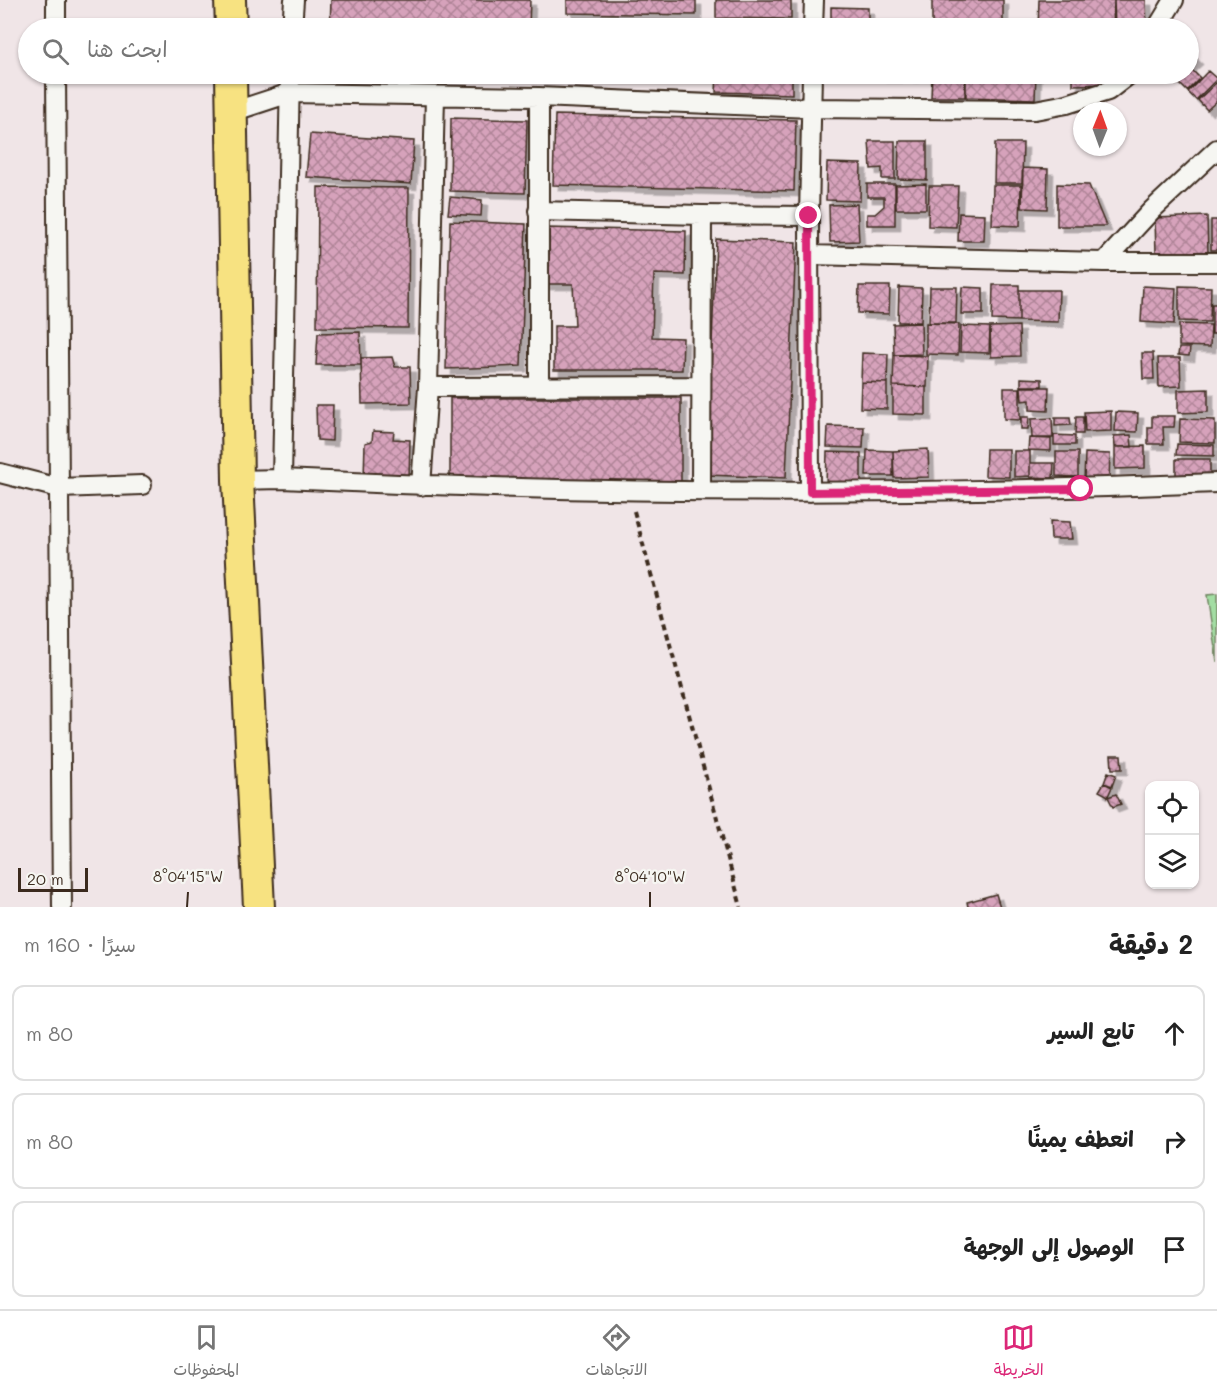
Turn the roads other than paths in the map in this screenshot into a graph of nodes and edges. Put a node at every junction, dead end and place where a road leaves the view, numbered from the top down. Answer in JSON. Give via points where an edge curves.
{"nodes":[{"id":1,"x":56,"y":0,"type":"edge"},
{"id":2,"x":230,"y":0,"type":"edge"},
{"id":3,"x":294,"y":0,"type":"edge"},
{"id":4,"x":814,"y":0,"type":"edge"},
{"id":5,"x":1174,"y":0,"type":"edge"},
{"id":6,"x":56,"y":18,"type":"edge"},
{"id":7,"x":231,"y":18,"type":"edge"},
{"id":8,"x":293,"y":18,"type":"edge"},
{"id":9,"x":813,"y":18,"type":"edge"},
{"id":10,"x":1163,"y":18,"type":"edge"},
{"id":11,"x":56,"y":84,"type":"edge"},
{"id":12,"x":231,"y":84,"type":"edge"},
{"id":13,"x":290,"y":84,"type":"edge"},
{"id":14,"x":812,"y":84,"type":"edge"},
{"id":15,"x":1117,"y":84,"type":"edge"},
{"id":16,"x":290,"y":93,"type":"junction"},
{"id":17,"x":435,"y":96,"type":"junction"},
{"id":18,"x":539,"y":98,"type":"junction"},
{"id":19,"x":811,"y":108,"type":"junction"},
{"id":20,"x":232,"y":112,"type":"junction"},
{"id":21,"x":1213,"y":157,"type":"edge"},
{"id":22,"x":538,"y":211,"type":"junction"},
{"id":23,"x":702,"y":216,"type":"junction"},
{"id":24,"x":809,"y":216,"type":"junction"},
{"id":25,"x":809,"y":255,"type":"junction"},
{"id":26,"x":1104,"y":262,"type":"junction"},
{"id":27,"x":1217,"y":262,"type":"edge"},
{"id":28,"x":539,"y":386,"type":"junction"},
{"id":29,"x":700,"y":386,"type":"junction"},
{"id":30,"x":428,"y":387,"type":"junction"},
{"id":31,"x":0,"y":473,"type":"edge"},
{"id":32,"x":282,"y":479,"type":"junction"},
{"id":33,"x":238,"y":480,"type":"junction"},
{"id":34,"x":1217,"y":483,"type":"edge"},
{"id":35,"x":142,"y":485,"type":"dead end"},
{"id":36,"x":421,"y":486,"type":"junction"},
{"id":37,"x":59,"y":488,"type":"junction"},
{"id":38,"x":701,"y":491,"type":"junction"},
{"id":39,"x":810,"y":492,"type":"junction"},
{"id":40,"x":62,"y":907,"type":"edge"},
{"id":41,"x":259,"y":907,"type":"edge"}],
"edges":[{"from":1,"to":6,"type":"street"},
{"from":2,"to":7,"type":"main road"},
{"from":3,"to":8,"type":"street"},
{"from":4,"to":9,"type":"street"},
{"from":5,"to":10,"type":"street"},
{"from":11,"to":37,"type":"street"},
{"from":12,"to":20,"type":"main road"},
{"from":13,"to":16,"type":"street"},
{"from":14,"to":19,"type":"street"},
{"from":15,"to":19,"type":"street","via":[[1108,91],[1067,104],[1035,110]]},
{"from":16,"to":17,"type":"street"},
{"from":16,"to":20,"type":"street"},
{"from":16,"to":32,"type":"street"},
{"from":17,"to":18,"type":"street"},
{"from":17,"to":30,"type":"street"},
{"from":18,"to":19,"type":"street"},
{"from":18,"to":22,"type":"street"},
{"from":19,"to":24,"type":"street"},
{"from":20,"to":33,"type":"main road"},
{"from":21,"to":26,"type":"street","via":[[1152,210]]},
{"from":22,"to":23,"type":"street"},
{"from":22,"to":28,"type":"street"},
{"from":23,"to":24,"type":"street"},
{"from":23,"to":29,"type":"street"},
{"from":24,"to":25,"type":"street"},
{"from":25,"to":26,"type":"street"},
{"from":25,"to":39,"type":"street"},
{"from":26,"to":27,"type":"street"},
{"from":28,"to":29,"type":"street"},
{"from":28,"to":30,"type":"street"},
{"from":29,"to":38,"type":"street"},
{"from":30,"to":36,"type":"street"},
{"from":31,"to":37,"type":"street"},
{"from":32,"to":33,"type":"street"},
{"from":32,"to":36,"type":"street"},
{"from":33,"to":41,"type":"main road"},
{"from":34,"to":39,"type":"street"},
{"from":35,"to":37,"type":"street"},
{"from":36,"to":38,"type":"street"},
{"from":37,"to":40,"type":"street"},
{"from":38,"to":39,"type":"street"}]}
